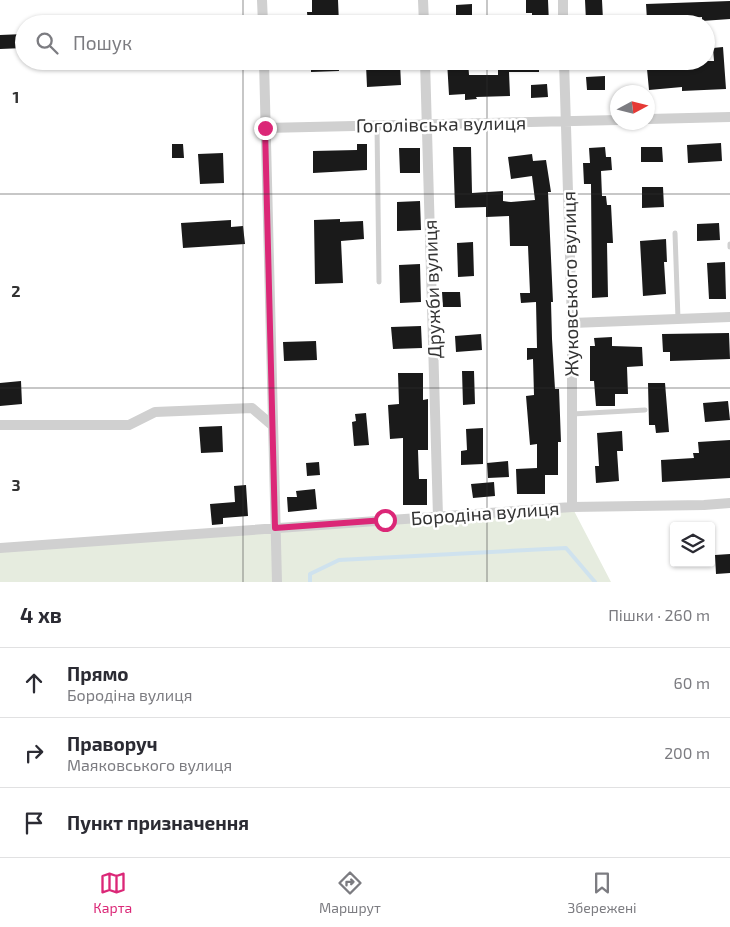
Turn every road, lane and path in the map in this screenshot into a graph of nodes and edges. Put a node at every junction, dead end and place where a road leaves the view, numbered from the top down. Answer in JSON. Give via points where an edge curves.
{"nodes":[{"id":1,"x":262,"y":0,"type":"edge"},
{"id":2,"x":423,"y":0,"type":"edge"},
{"id":3,"x":563,"y":0,"type":"edge"},
{"id":4,"x":263,"y":15,"type":"edge"},
{"id":5,"x":424,"y":15,"type":"edge"},
{"id":6,"x":563,"y":15,"type":"edge"},
{"id":7,"x":264,"y":70,"type":"edge"},
{"id":8,"x":425,"y":70,"type":"edge"},
{"id":9,"x":564,"y":70,"type":"edge"},
{"id":10,"x":730,"y":117,"type":"edge"},
{"id":11,"x":655,"y":119,"type":"edge"},
{"id":12,"x":610,"y":120,"type":"edge"},
{"id":13,"x":566,"y":121,"type":"junction"},
{"id":14,"x":427,"y":124,"type":"junction"},
{"id":15,"x":377,"y":125,"type":"junction"},
{"id":16,"x":265,"y":128,"type":"junction"},
{"id":17,"x":675,"y":233,"type":"dead end"},
{"id":18,"x":379,"y":282,"type":"dead end"},
{"id":19,"x":730,"y":317,"type":"edge"},
{"id":20,"x":678,"y":319,"type":"junction"},
{"id":21,"x":572,"y":323,"type":"junction"},
{"id":22,"x":645,"y":410,"type":"dead end"},
{"id":23,"x":572,"y":414,"type":"junction"},
{"id":24,"x":0,"y":425,"type":"edge"},
{"id":25,"x":273,"y":426,"type":"junction"},
{"id":26,"x":730,"y":503,"type":"edge"},
{"id":27,"x":572,"y":506,"type":"junction"},
{"id":28,"x":438,"y":517,"type":"junction"},
{"id":29,"x":275,"y":528,"type":"junction"},
{"id":30,"x":0,"y":548,"type":"edge"},
{"id":31,"x":277,"y":582,"type":"edge"}],
"edges":[{"from":1,"to":4,"type":"street"},
{"from":2,"to":5,"type":"street"},
{"from":3,"to":6,"type":"street"},
{"from":7,"to":16,"type":"street"},
{"from":8,"to":14,"type":"street","name":"Дружби вулиця"},
{"from":9,"to":13,"type":"street","name":"Жуковського вулиця"},
{"from":10,"to":11,"type":"street"},
{"from":12,"to":13,"type":"street","name":"Гоголівська вулиця"},
{"from":13,"to":14,"type":"street","name":"Гоголівська вулиця"},
{"from":13,"to":21,"type":"street","name":"Жуковського вулиця"},
{"from":14,"to":15,"type":"street","name":"Гоголівська вулиця"},
{"from":14,"to":28,"type":"street","name":"Дружби вулиця"},
{"from":15,"to":16,"type":"street","name":"Гоголівська вулиця"},
{"from":15,"to":18,"type":"lane"},
{"from":16,"to":25,"type":"street"},
{"from":17,"to":20,"type":"lane"},
{"from":19,"to":20,"type":"street"},
{"from":20,"to":21,"type":"street"},
{"from":21,"to":23,"type":"street","name":"Жуковського вулиця"},
{"from":22,"to":23,"type":"lane"},
{"from":23,"to":27,"type":"street","name":"Жуковського вулиця"},
{"from":24,"to":25,"type":"street","via":[[129,425],[155,412],[252,408]]},
{"from":25,"to":29,"type":"street"},
{"from":26,"to":27,"type":"street","name":"Бородіна вулиця"},
{"from":27,"to":28,"type":"street","name":"Бородіна вулиця"},
{"from":28,"to":29,"type":"street","name":"Бородіна вулиця"},
{"from":29,"to":30,"type":"street","name":"Бородіна вулиця"},
{"from":29,"to":31,"type":"street"}]}
